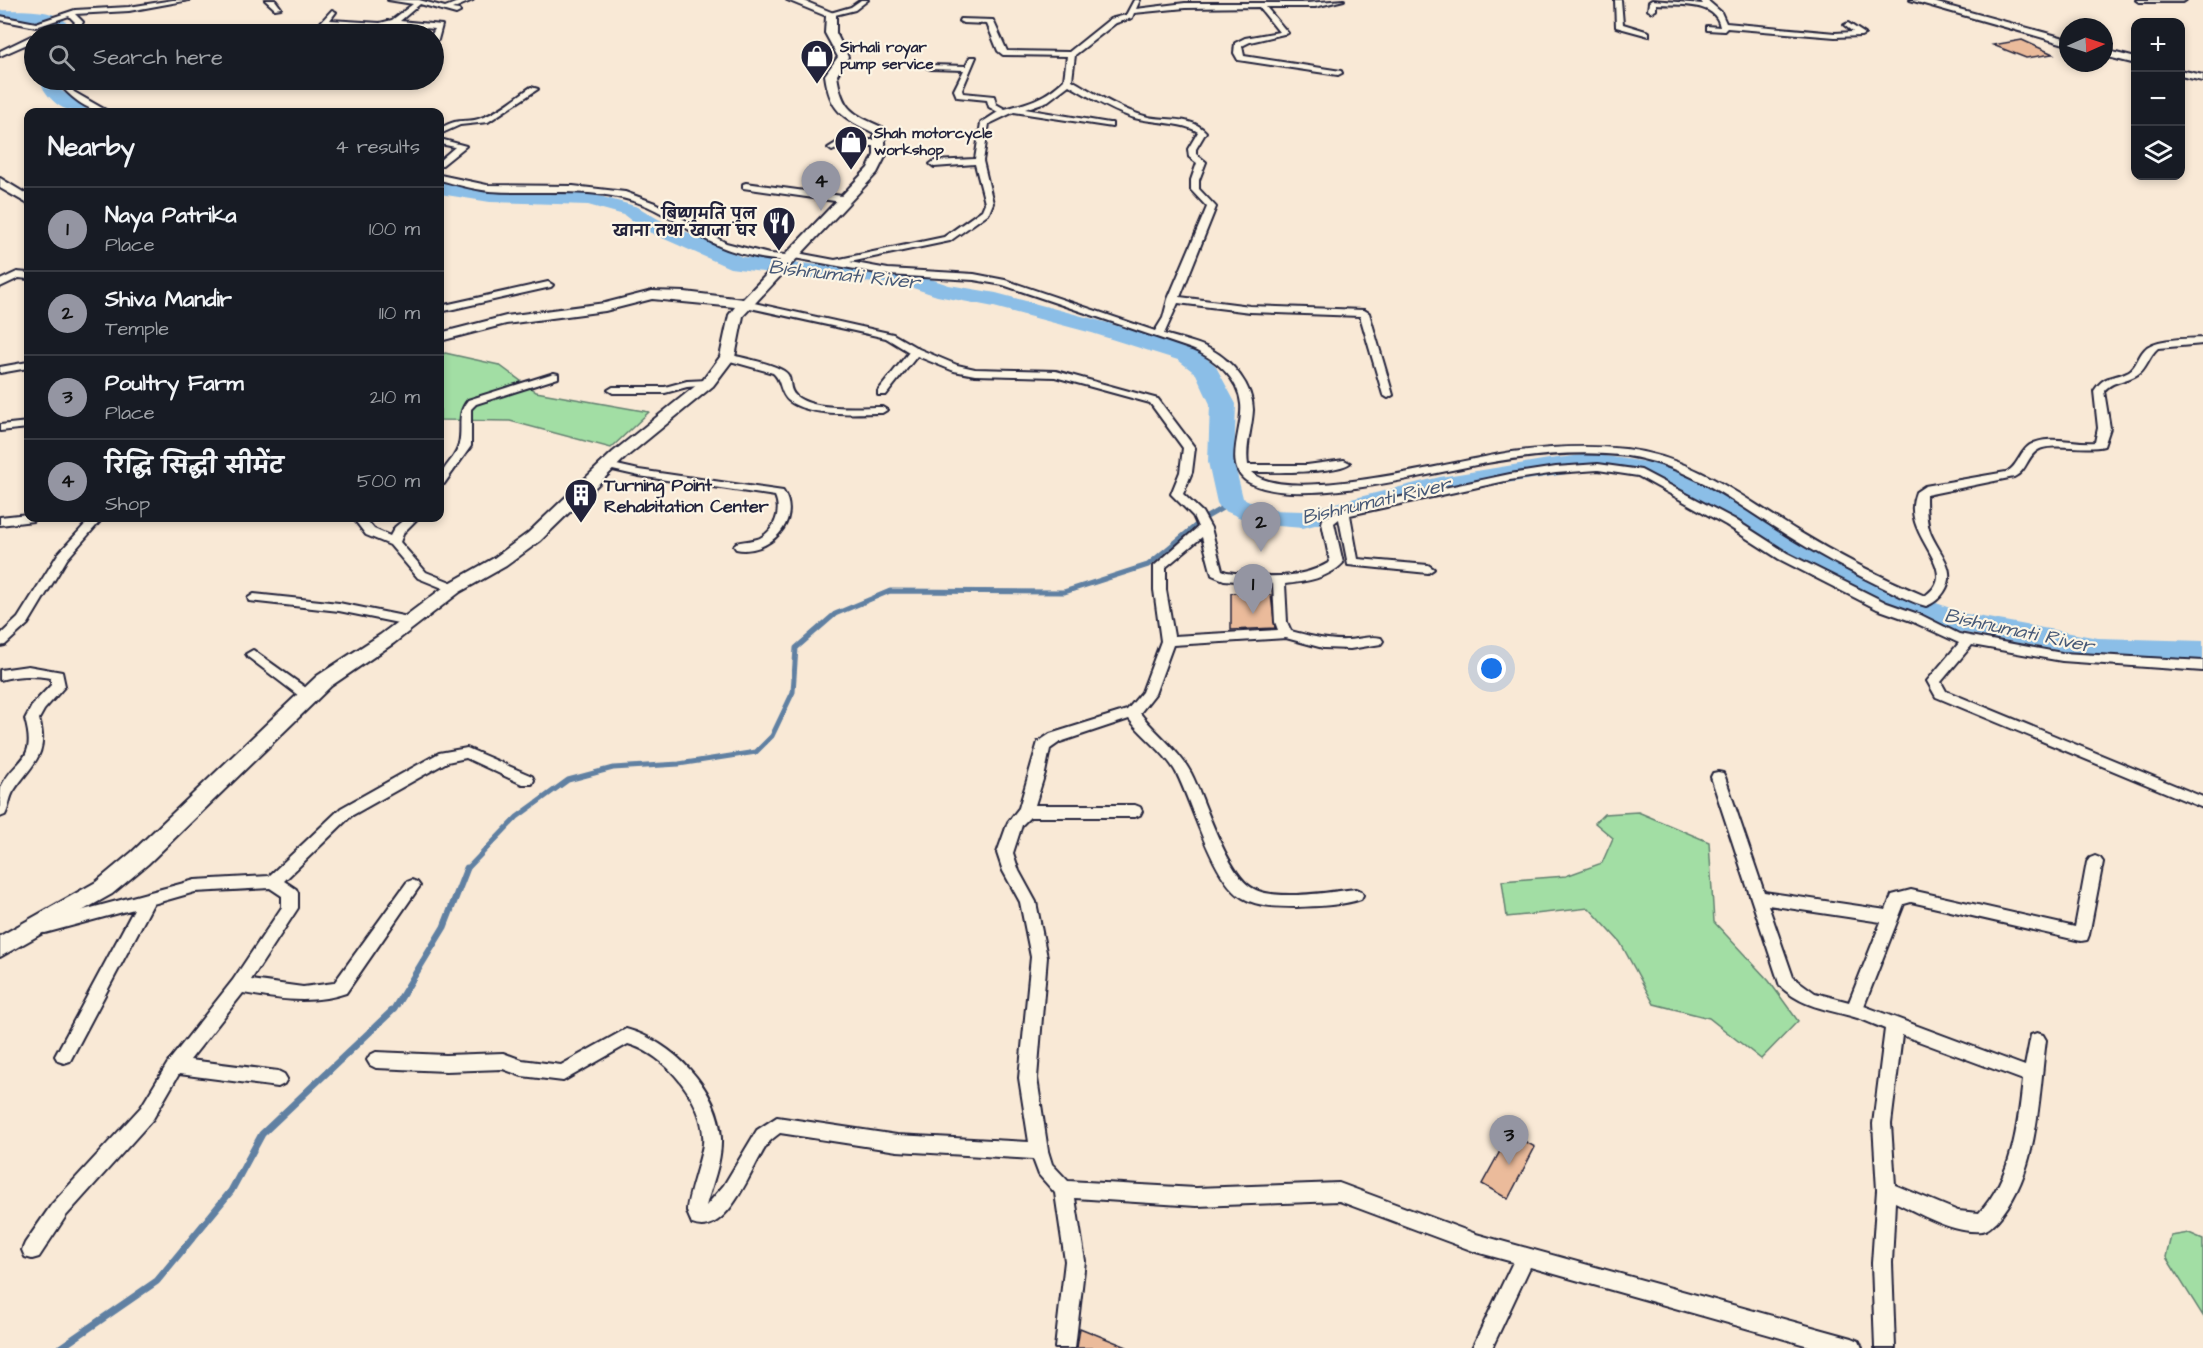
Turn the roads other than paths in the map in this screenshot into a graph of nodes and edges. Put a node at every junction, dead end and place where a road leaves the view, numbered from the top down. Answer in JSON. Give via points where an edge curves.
{"nodes":[{"id":1,"x":186,"y":0,"type":"edge"},
{"id":2,"x":268,"y":0,"type":"edge"},
{"id":3,"x":391,"y":0,"type":"edge"},
{"id":4,"x":470,"y":0,"type":"edge"},
{"id":5,"x":792,"y":0,"type":"edge"},
{"id":6,"x":865,"y":0,"type":"edge"},
{"id":7,"x":1137,"y":0,"type":"edge"},
{"id":8,"x":1341,"y":0,"type":"edge"},
{"id":9,"x":1618,"y":0,"type":"edge"},
{"id":10,"x":1915,"y":0,"type":"edge"},
{"id":11,"x":2139,"y":0,"type":"edge"},
{"id":12,"x":2183,"y":0,"type":"edge"},
{"id":13,"x":419,"y":2,"type":"junction"},
{"id":14,"x":1706,"y":3,"type":"edge"},
{"id":15,"x":1261,"y":5,"type":"junction"},
{"id":16,"x":277,"y":8,"type":"dead end"},
{"id":17,"x":445,"y":9,"type":"junction"},
{"id":18,"x":1652,"y":10,"type":"dead end"},
{"id":19,"x":1134,"y":11,"type":"junction"},
{"id":20,"x":332,"y":12,"type":"dead end"},
{"id":21,"x":456,"y":12,"type":"dead end"},
{"id":22,"x":66,"y":14,"type":"junction"},
{"id":23,"x":831,"y":14,"type":"junction"},
{"id":24,"x":0,"y":18,"type":"edge"},
{"id":25,"x":963,"y":21,"type":"dead end"},
{"id":26,"x":351,"y":22,"type":"joint"},
{"id":27,"x":394,"y":22,"type":"junction"},
{"id":28,"x":31,"y":24,"type":"edge"},
{"id":29,"x":39,"y":24,"type":"edge"},
{"id":30,"x":78,"y":24,"type":"edge"},
{"id":31,"x":370,"y":24,"type":"edge"},
{"id":32,"x":385,"y":24,"type":"edge"},
{"id":33,"x":412,"y":24,"type":"edge"},
{"id":34,"x":1723,"y":25,"type":"junction"},
{"id":35,"x":1848,"y":25,"type":"dead end"},
{"id":36,"x":1710,"y":28,"type":"dead end"},
{"id":37,"x":1646,"y":34,"type":"dead end"},
{"id":38,"x":2059,"y":40,"type":"edge"},
{"id":39,"x":24,"y":43,"type":"edge"},
{"id":40,"x":0,"y":54,"type":"edge"},
{"id":41,"x":1071,"y":54,"type":"junction"},
{"id":42,"x":2113,"y":55,"type":"edge"},
{"id":43,"x":973,"y":59,"type":"dead end"},
{"id":44,"x":2131,"y":60,"type":"edge"},
{"id":45,"x":930,"y":67,"type":"dead end"},
{"id":46,"x":968,"y":68,"type":"junction"},
{"id":47,"x":1338,"y":73,"type":"dead end"},
{"id":48,"x":2185,"y":74,"type":"edge"},
{"id":49,"x":2203,"y":78,"type":"edge"},
{"id":50,"x":1068,"y":81,"type":"junction"},
{"id":51,"x":534,"y":89,"type":"dead end"},
{"id":52,"x":68,"y":90,"type":"edge"},
{"id":53,"x":97,"y":108,"type":"edge"},
{"id":54,"x":1008,"y":111,"type":"junction"},
{"id":55,"x":1109,"y":125,"type":"dead end"},
{"id":56,"x":444,"y":130,"type":"edge"},
{"id":57,"x":444,"y":143,"type":"edge"},
{"id":58,"x":879,"y":143,"type":"junction"},
{"id":59,"x":832,"y":148,"type":"dead end"},
{"id":60,"x":444,"y":161,"type":"edge"},
{"id":61,"x":979,"y":161,"type":"junction"},
{"id":62,"x":934,"y":164,"type":"dead end"},
{"id":63,"x":444,"y":179,"type":"edge"},
{"id":64,"x":0,"y":182,"type":"edge"},
{"id":65,"x":746,"y":186,"type":"dead end"},
{"id":66,"x":24,"y":197,"type":"edge"},
{"id":67,"x":842,"y":199,"type":"junction"},
{"id":68,"x":788,"y":258,"type":"junction"},
{"id":69,"x":834,"y":263,"type":"junction"},
{"id":70,"x":24,"y":276,"type":"edge"},
{"id":71,"x":0,"y":284,"type":"edge"},
{"id":72,"x":548,"y":285,"type":"dead end"},
{"id":73,"x":1173,"y":299,"type":"junction"},
{"id":74,"x":745,"y":304,"type":"junction"},
{"id":75,"x":444,"y":308,"type":"edge"},
{"id":76,"x":1158,"y":335,"type":"junction"},
{"id":77,"x":444,"y":336,"type":"edge"},
{"id":78,"x":2203,"y":341,"type":"edge"},
{"id":79,"x":915,"y":351,"type":"junction"},
{"id":80,"x":727,"y":357,"type":"junction"},
{"id":81,"x":24,"y":366,"type":"edge"},
{"id":82,"x":0,"y":370,"type":"edge"},
{"id":83,"x":554,"y":376,"type":"dead end"},
{"id":84,"x":708,"y":383,"type":"junction"},
{"id":85,"x":613,"y":390,"type":"dead end"},
{"id":86,"x":882,"y":393,"type":"dead end"},
{"id":87,"x":1388,"y":395,"type":"dead end"},
{"id":88,"x":882,"y":410,"type":"dead end"},
{"id":89,"x":24,"y":425,"type":"edge"},
{"id":90,"x":0,"y":428,"type":"edge"},
{"id":91,"x":1344,"y":463,"type":"dead end"},
{"id":92,"x":608,"y":466,"type":"junction"},
{"id":93,"x":1242,"y":470,"type":"junction"},
{"id":94,"x":444,"y":476,"type":"edge"},
{"id":95,"x":1344,"y":513,"type":"junction"},
{"id":96,"x":24,"y":519,"type":"edge"},
{"id":97,"x":0,"y":521,"type":"edge"},
{"id":98,"x":93,"y":522,"type":"edge"},
{"id":99,"x":362,"y":522,"type":"edge"},
{"id":100,"x":408,"y":522,"type":"edge"},
{"id":101,"x":1205,"y":528,"type":"junction"},
{"id":102,"x":394,"y":542,"type":"junction"},
{"id":103,"x":740,"y":546,"type":"dead end"},
{"id":104,"x":1428,"y":569,"type":"dead end"},
{"id":105,"x":1279,"y":581,"type":"junction"},
{"id":106,"x":454,"y":588,"type":"junction"},
{"id":107,"x":254,"y":598,"type":"dead end"},
{"id":108,"x":1921,"y":611,"type":"junction"},
{"id":109,"x":408,"y":621,"type":"junction"},
{"id":110,"x":1287,"y":633,"type":"junction"},
{"id":111,"x":1168,"y":641,"type":"junction"},
{"id":112,"x":1376,"y":641,"type":"dead end"},
{"id":113,"x":1968,"y":641,"type":"junction"},
{"id":114,"x":0,"y":642,"type":"edge"},
{"id":115,"x":253,"y":654,"type":"dead end"},
{"id":116,"x":2203,"y":666,"type":"edge"},
{"id":117,"x":0,"y":675,"type":"edge"},
{"id":118,"x":308,"y":696,"type":"junction"},
{"id":119,"x":1132,"y":713,"type":"junction"},
{"id":120,"x":1718,"y":777,"type":"dead end"},
{"id":121,"x":527,"y":780,"type":"dead end"},
{"id":122,"x":2203,"y":803,"type":"edge"},
{"id":123,"x":0,"y":811,"type":"edge"},
{"id":124,"x":1026,"y":811,"type":"junction"},
{"id":125,"x":1135,"y":811,"type":"dead end"},
{"id":126,"x":2095,"y":862,"type":"dead end"},
{"id":127,"x":273,"y":882,"type":"junction"},
{"id":128,"x":412,"y":886,"type":"dead end"},
{"id":129,"x":1355,"y":895,"type":"dead end"},
{"id":130,"x":1759,"y":897,"type":"junction"},
{"id":131,"x":148,"y":898,"type":"junction"},
{"id":132,"x":1890,"y":917,"type":"junction"},
{"id":133,"x":29,"y":931,"type":"junction"},
{"id":134,"x":0,"y":947,"type":"edge"},
{"id":135,"x":239,"y":986,"type":"junction"},
{"id":136,"x":1855,"y":1010,"type":"junction"},
{"id":137,"x":1894,"y":1027,"type":"junction"},
{"id":138,"x":2037,"y":1040,"type":"dead end"},
{"id":139,"x":64,"y":1056,"type":"dead end"},
{"id":140,"x":376,"y":1060,"type":"dead end"},
{"id":141,"x":175,"y":1066,"type":"junction"},
{"id":142,"x":2032,"y":1076,"type":"junction"},
{"id":143,"x":278,"y":1079,"type":"dead end"},
{"id":144,"x":1039,"y":1151,"type":"junction"},
{"id":145,"x":1064,"y":1189,"type":"junction"},
{"id":146,"x":1886,"y":1190,"type":"junction"},
{"id":147,"x":32,"y":1250,"type":"dead end"},
{"id":148,"x":1524,"y":1257,"type":"junction"},
{"id":149,"x":1065,"y":1348,"type":"edge"},
{"id":150,"x":1482,"y":1348,"type":"edge"},
{"id":151,"x":1852,"y":1348,"type":"edge"},
{"id":152,"x":1885,"y":1348,"type":"edge"}],
"edges":[{"from":1,"to":22,"type":"street"},
{"from":2,"to":16,"type":"street"},
{"from":3,"to":13,"type":"street"},
{"from":4,"to":17,"type":"street"},
{"from":5,"to":23,"type":"street"},
{"from":6,"to":23,"type":"street","via":[[853,9]]},
{"from":7,"to":19,"type":"street"},
{"from":8,"to":15,"type":"street","via":[[1303,7]]},
{"from":9,"to":37,"type":"street","via":[[1619,25]]},
{"from":10,"to":38,"type":"street"},
{"from":11,"to":12,"type":"street"},
{"from":13,"to":17,"type":"street"},
{"from":13,"to":27,"type":"street"},
{"from":14,"to":18,"type":"street","via":[[1652,2]]},
{"from":14,"to":34,"type":"street","via":[[1716,9]]},
{"from":15,"to":19,"type":"street","via":[[1161,6]]},
{"from":15,"to":47,"type":"street","via":[[1284,33],[1243,41],[1238,45],[1241,58]]},
{"from":17,"to":21,"type":"street"},
{"from":19,"to":41,"type":"street","via":[[1113,21]]},
{"from":20,"to":26,"type":"street","via":[[325,22]]},
{"from":22,"to":29,"type":"street"},
{"from":22,"to":30,"type":"street"},
{"from":23,"to":58,"type":"street","via":[[830,37],[843,57],[831,75],[835,101],[847,115],[880,131]]},
{"from":24,"to":28,"type":"street"},
{"from":25,"to":41,"type":"street","via":[[990,22],[1002,51]]},
{"from":26,"to":31,"type":"street"},
{"from":27,"to":32,"type":"street"},
{"from":27,"to":33,"type":"street"},
{"from":34,"to":35,"type":"street","via":[[1796,35],[1861,34]]},
{"from":34,"to":36,"type":"street","via":[[1724,29]]},
{"from":39,"to":40,"type":"street"},
{"from":41,"to":50,"type":"street"},
{"from":42,"to":44,"type":"street"},
{"from":43,"to":46,"type":"street"},
{"from":45,"to":46,"type":"street"},
{"from":46,"to":54,"type":"street","via":[[958,90],[960,95],[991,98],[992,105]]},
{"from":48,"to":49,"type":"street"},
{"from":50,"to":54,"type":"street","via":[[1043,100]]},
{"from":50,"to":73,"type":"street","via":[[1100,102],[1141,118],[1189,125],[1202,132],[1192,150],[1192,155],[1202,162],[1195,190],[1212,207]]},
{"from":51,"to":56,"type":"street","via":[[485,120],[460,120]]},
{"from":52,"to":53,"type":"street"},
{"from":54,"to":55,"type":"street"},
{"from":54,"to":61,"type":"street","via":[[984,123]]},
{"from":57,"to":60,"type":"street","via":[[462,146]]},
{"from":58,"to":59,"type":"street","via":[[841,142]]},
{"from":58,"to":67,"type":"street","via":[[880,162]]},
{"from":61,"to":62,"type":"street"},
{"from":61,"to":69,"type":"street","via":[[989,203],[986,211],[954,235]]},
{"from":63,"to":68,"type":"street","via":[[487,188],[573,189],[625,195],[652,205],[723,245]]},
{"from":64,"to":66,"type":"street"},
{"from":65,"to":67,"type":"street"},
{"from":67,"to":68,"type":"street"},
{"from":68,"to":69,"type":"street"},
{"from":68,"to":74,"type":"street"},
{"from":69,"to":76,"type":"street","via":[[1005,283]]},
{"from":70,"to":71,"type":"street"},
{"from":72,"to":75,"type":"street"},
{"from":73,"to":76,"type":"street"},
{"from":73,"to":87,"type":"street","via":[[1250,309],[1364,312]]},
{"from":74,"to":77,"type":"street","via":[[652,295],[605,307],[506,320]]},
{"from":74,"to":79,"type":"street","via":[[889,336]]},
{"from":74,"to":80,"type":"street","via":[[736,315]]},
{"from":76,"to":93,"type":"street","via":[[1212,353],[1241,385],[1247,404]]},
{"from":78,"to":108,"type":"street","via":[[2155,345],[2131,374],[2106,382],[2099,391],[2104,428],[2100,444],[2038,445],[2028,451],[2016,472],[1997,480],[1975,480],[1925,490],[1920,495],[1923,530],[1945,576],[1938,594]]},
{"from":79,"to":86,"type":"street"},
{"from":79,"to":101,"type":"street","via":[[954,368],[1056,374],[1154,401],[1189,448],[1186,472],[1177,494],[1196,512]]},
{"from":80,"to":84,"type":"street"},
{"from":80,"to":88,"type":"street","via":[[777,371],[783,376],[781,387],[786,396],[801,405]]},
{"from":81,"to":82,"type":"street"},
{"from":83,"to":94,"type":"street","via":[[472,402],[466,409],[465,446]]},
{"from":84,"to":85,"type":"street","via":[[665,390]]},
{"from":84,"to":92,"type":"street"},
{"from":89,"to":90,"type":"street"},
{"from":91,"to":93,"type":"street"},
{"from":92,"to":103,"type":"street","via":[[779,493],[784,500],[783,517],[776,531],[763,542]]},
{"from":92,"to":106,"type":"street","via":[[534,537]]},
{"from":93,"to":108,"type":"street","via":[[1252,481],[1276,488],[1327,487],[1523,454],[1588,450],[1650,457],[1707,480]]},
{"from":95,"to":104,"type":"street","via":[[1353,562]]},
{"from":95,"to":105,"type":"street","via":[[1328,523],[1338,563],[1327,571]]},
{"from":95,"to":108,"type":"street","via":[[1556,470],[1598,467],[1641,473],[1784,556],[1882,606]]},
{"from":96,"to":97,"type":"street"},
{"from":98,"to":114,"type":"street","via":[[62,557],[23,621]]},
{"from":99,"to":102,"type":"street","via":[[370,532]]},
{"from":100,"to":102,"type":"street"},
{"from":101,"to":105,"type":"street","via":[[1216,572]]},
{"from":101,"to":111,"type":"street","via":[[1160,566]]},
{"from":102,"to":106,"type":"street","via":[[422,575]]},
{"from":105,"to":110,"type":"street","via":[[1281,622]]},
{"from":106,"to":109,"type":"street"},
{"from":107,"to":109,"type":"street","via":[[339,607]]},
{"from":108,"to":113,"type":"street","via":[[1956,638]]},
{"from":109,"to":118,"type":"street"},
{"from":110,"to":111,"type":"street"},
{"from":110,"to":112,"type":"street","via":[[1323,644]]},
{"from":111,"to":119,"type":"street","via":[[1148,694]]},
{"from":113,"to":116,"type":"street","via":[[2062,657]]},
{"from":113,"to":122,"type":"street","via":[[1934,681],[1941,694]]},
{"from":115,"to":118,"type":"street"},
{"from":117,"to":123,"type":"street","via":[[18,669],[38,670],[57,675],[58,686],[32,719],[39,736],[33,756],[3,795]]},
{"from":118,"to":133,"type":"street","via":[[140,858],[104,888]]},
{"from":119,"to":124,"type":"street","via":[[1055,738],[1043,746]]},
{"from":119,"to":129,"type":"street","via":[[1181,769],[1224,866],[1238,887],[1248,895],[1264,898]]},
{"from":120,"to":130,"type":"street"},
{"from":121,"to":127,"type":"street","via":[[467,753],[444,757],[346,812]]},
{"from":124,"to":125,"type":"street"},
{"from":124,"to":144,"type":"street","via":[[1015,822],[1005,853],[1028,902],[1039,957],[1028,1078]]},
{"from":126,"to":132,"type":"street","via":[[2081,935],[1911,896],[1898,899]]},
{"from":127,"to":131,"type":"street","via":[[195,886]]},
{"from":127,"to":135,"type":"street","via":[[290,893],[290,909]]},
{"from":128,"to":135,"type":"street","via":[[340,988],[303,994]]},
{"from":130,"to":132,"type":"street"},
{"from":130,"to":136,"type":"street","via":[[1786,981],[1811,1001]]},
{"from":131,"to":133,"type":"street"},
{"from":131,"to":139,"type":"street"},
{"from":132,"to":136,"type":"street"},
{"from":133,"to":134,"type":"street"},
{"from":135,"to":141,"type":"street"},
{"from":136,"to":137,"type":"street"},
{"from":137,"to":142,"type":"street"},
{"from":137,"to":146,"type":"street","via":[[1882,1124]]},
{"from":138,"to":142,"type":"street"},
{"from":140,"to":144,"type":"street","via":[[503,1061],[522,1068],[563,1073],[627,1036],[637,1037],[668,1056],[703,1100],[712,1136],[696,1210],[699,1218],[709,1217],[731,1191],[763,1136],[777,1125],[897,1143]]},
{"from":141,"to":143,"type":"street"},
{"from":141,"to":147,"type":"street","via":[[147,1113],[59,1210]]},
{"from":142,"to":146,"type":"street","via":[[2017,1167],[1993,1213],[1983,1222],[1958,1220]]},
{"from":144,"to":145,"type":"street","via":[[1045,1169]]},
{"from":145,"to":148,"type":"street","via":[[1196,1197],[1340,1192]]},
{"from":145,"to":149,"type":"street","via":[[1076,1261]]},
{"from":146,"to":152,"type":"street","via":[[1882,1263]]},
{"from":148,"to":150,"type":"street"},
{"from":148,"to":151,"type":"street"}]}
